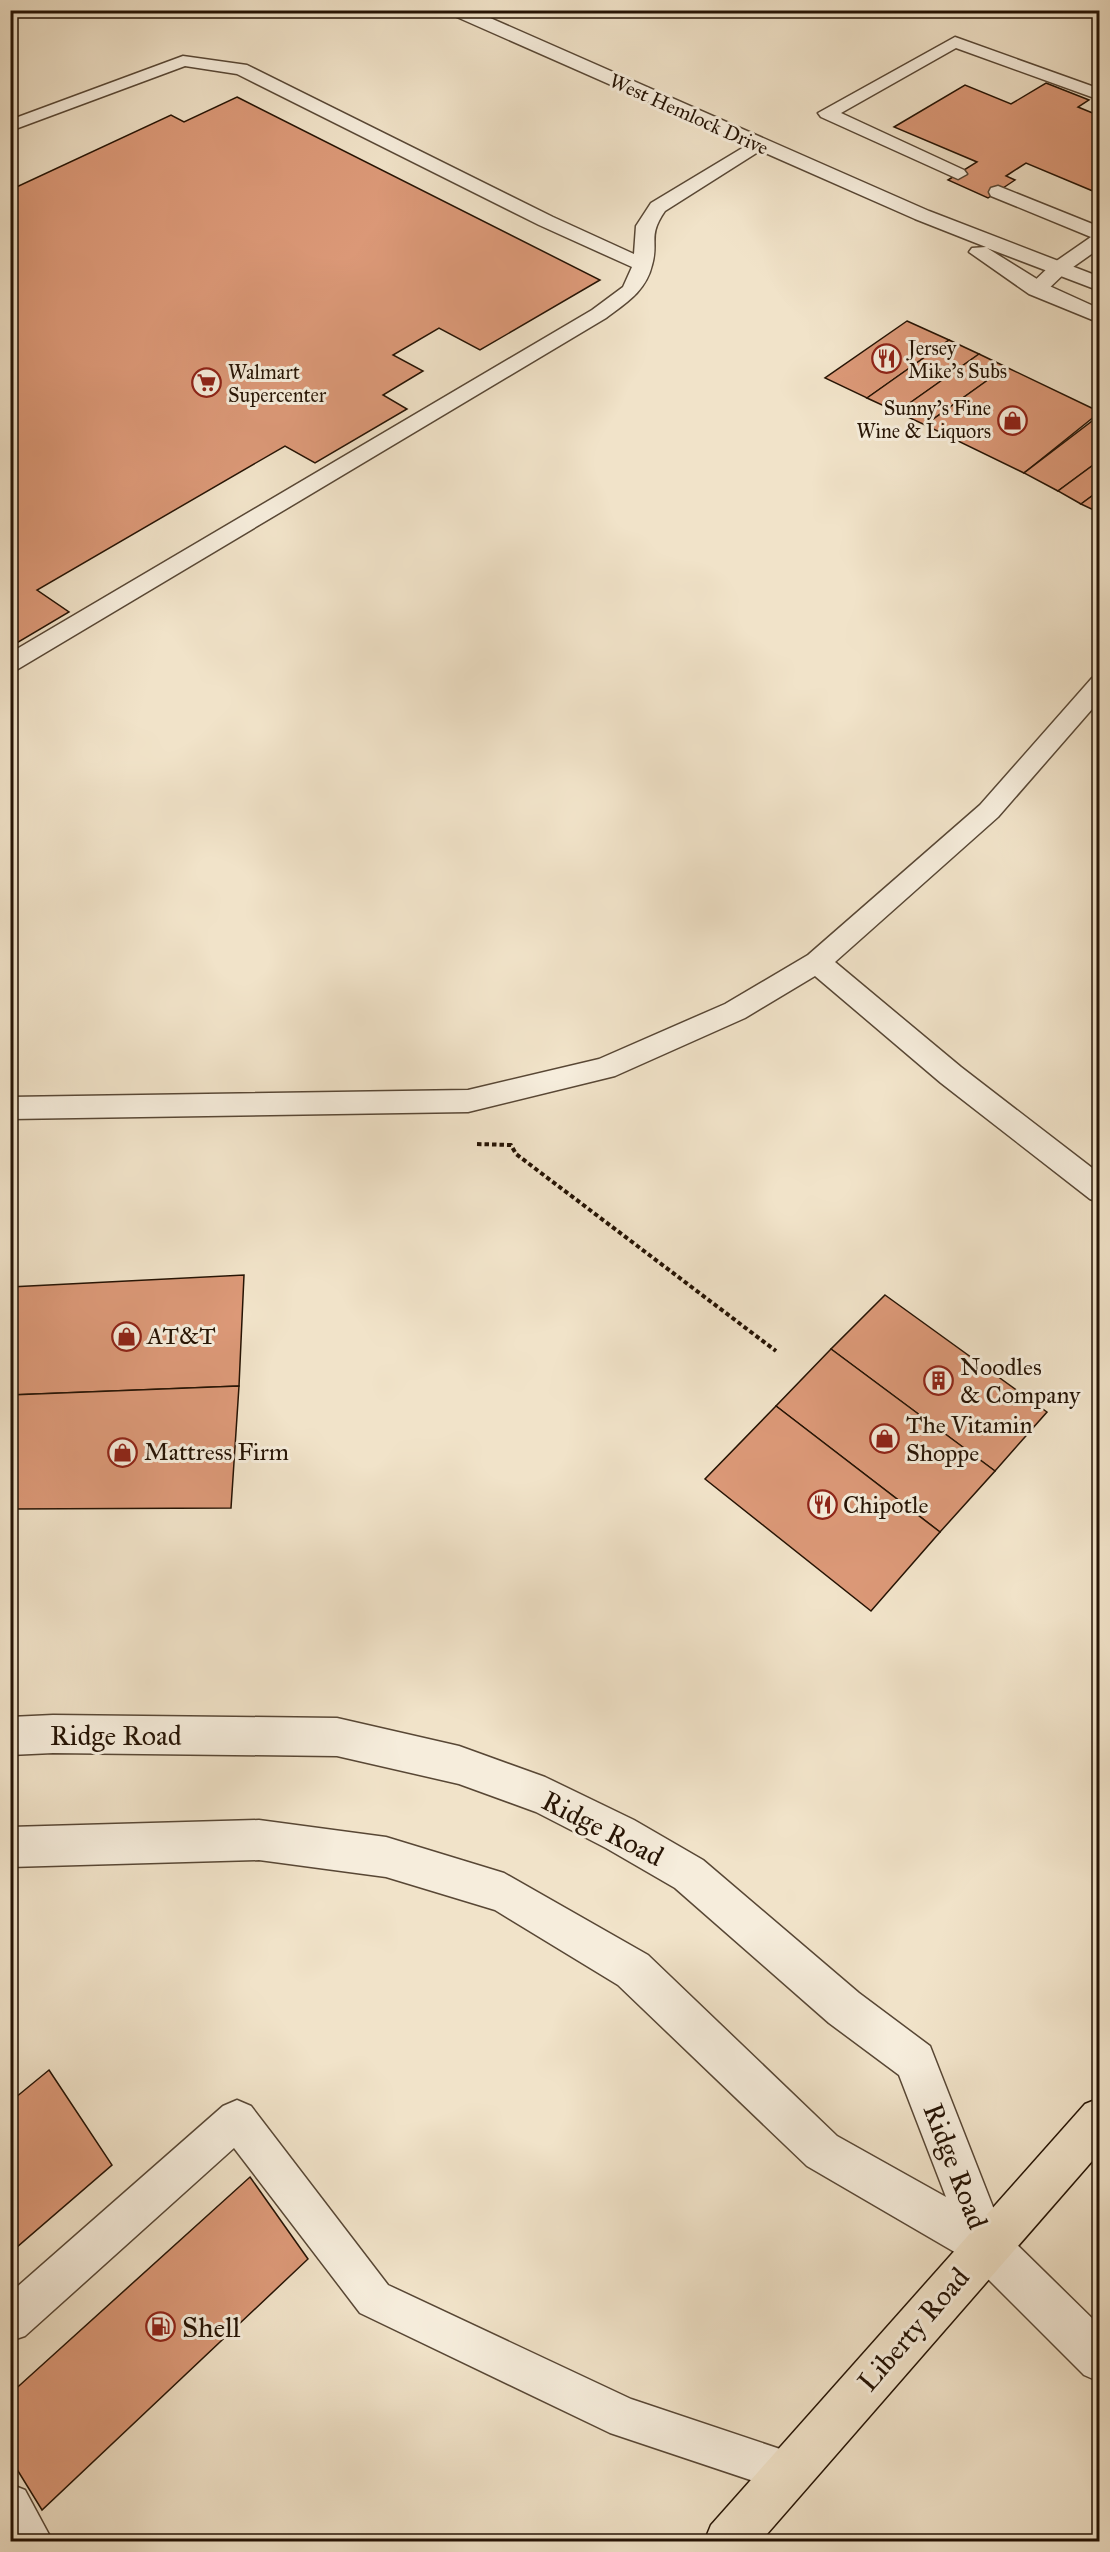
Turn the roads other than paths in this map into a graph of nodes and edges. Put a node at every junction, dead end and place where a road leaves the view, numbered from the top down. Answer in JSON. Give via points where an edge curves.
{"nodes":[{"id":1,"x":456,"y":10,"type":"edge"},
{"id":2,"x":1100,"y":95,"type":"edge"},
{"id":3,"x":10,"y":126,"type":"edge"},
{"id":4,"x":760,"y":145,"type":"junction"},
{"id":5,"x":958,"y":174,"type":"dead end"},
{"id":6,"x":998,"y":192,"type":"dead end"},
{"id":7,"x":922,"y":215,"type":"junction"},
{"id":8,"x":1100,"y":234,"type":"edge"},
{"id":9,"x":1100,"y":239,"type":"edge"},
{"id":10,"x":643,"y":265,"type":"junction"},
{"id":11,"x":1059,"y":268,"type":"junction"},
{"id":12,"x":1100,"y":285,"type":"edge"},
{"id":13,"x":1036,"y":289,"type":"junction"},
{"id":14,"x":1100,"y":317,"type":"edge"},
{"id":15,"x":10,"y":664,"type":"edge"},
{"id":16,"x":1100,"y":684,"type":"edge"},
{"id":17,"x":817,"y":962,"type":"junction"},
{"id":18,"x":10,"y":1108,"type":"edge"},
{"id":19,"x":1100,"y":1191,"type":"edge"},
{"id":20,"x":10,"y":1736,"type":"edge"},
{"id":21,"x":10,"y":1847,"type":"edge"},
{"id":22,"x":1100,"y":2119,"type":"edge"},
{"id":23,"x":986,"y":2245,"type":"junction"},
{"id":24,"x":10,"y":2321,"type":"edge"},
{"id":25,"x":1100,"y":2359,"type":"edge"},
{"id":26,"x":789,"y":2472,"type":"junction"},
{"id":27,"x":10,"y":2505,"type":"edge"},
{"id":28,"x":32,"y":2541,"type":"edge"},
{"id":29,"x":728,"y":2541,"type":"edge"}],
"edges":[{"from":1,"to":4,"type":"street","name":"West Hemlock Drive"},
{"from":2,"to":5,"type":"lane","via":[[955,42],[827,112]]},
{"from":3,"to":10,"type":"lane","via":[[183,61],[241,69]]},
{"from":4,"to":7,"type":"street","name":"West Hemlock Drive"},
{"from":4,"to":10,"type":"lane","via":[[658,207],[645,225]]},
{"from":6,"to":8,"type":"lane"},
{"from":7,"to":11,"type":"street","name":"West Hemlock Drive"},
{"from":7,"to":13,"type":"street","name":"West Hemlock Drive"},
{"from":9,"to":11,"type":"lane"},
{"from":10,"to":15,"type":"lane","via":[[631,290],[599,314]]},
{"from":11,"to":12,"type":"street","name":"West Hemlock Drive"},
{"from":11,"to":13,"type":"lane"},
{"from":13,"to":14,"type":"street","name":"West Hemlock Drive"},
{"from":16,"to":17,"type":"lane","via":[[989,811]]},
{"from":17,"to":18,"type":"lane","via":[[735,1011],[605,1068],[468,1101]]},
{"from":17,"to":19,"type":"lane","via":[[951,1075]]},
{"from":20,"to":23,"type":"street","name":"Ridge Road","via":[[337,1737],[459,1765],[545,1796],[620,1834],[688,1874],[844,2008],[915,2061]]},
{"from":21,"to":23,"type":"street","name":"Ridge Road","via":[[259,1840],[386,1857],[504,1893],[633,1970],[822,2151]]},
{"from":22,"to":23,"type":"main road","name":"Liberty Road"},
{"from":23,"to":25,"type":"street"},
{"from":23,"to":26,"type":"main road","name":"Liberty Road"},
{"from":24,"to":26,"type":"lane","via":[[237,2120],[374,2299],[625,2418]]},
{"from":26,"to":29,"type":"main road","name":"Liberty Road"},
{"from":27,"to":28,"type":"lane"}]}
